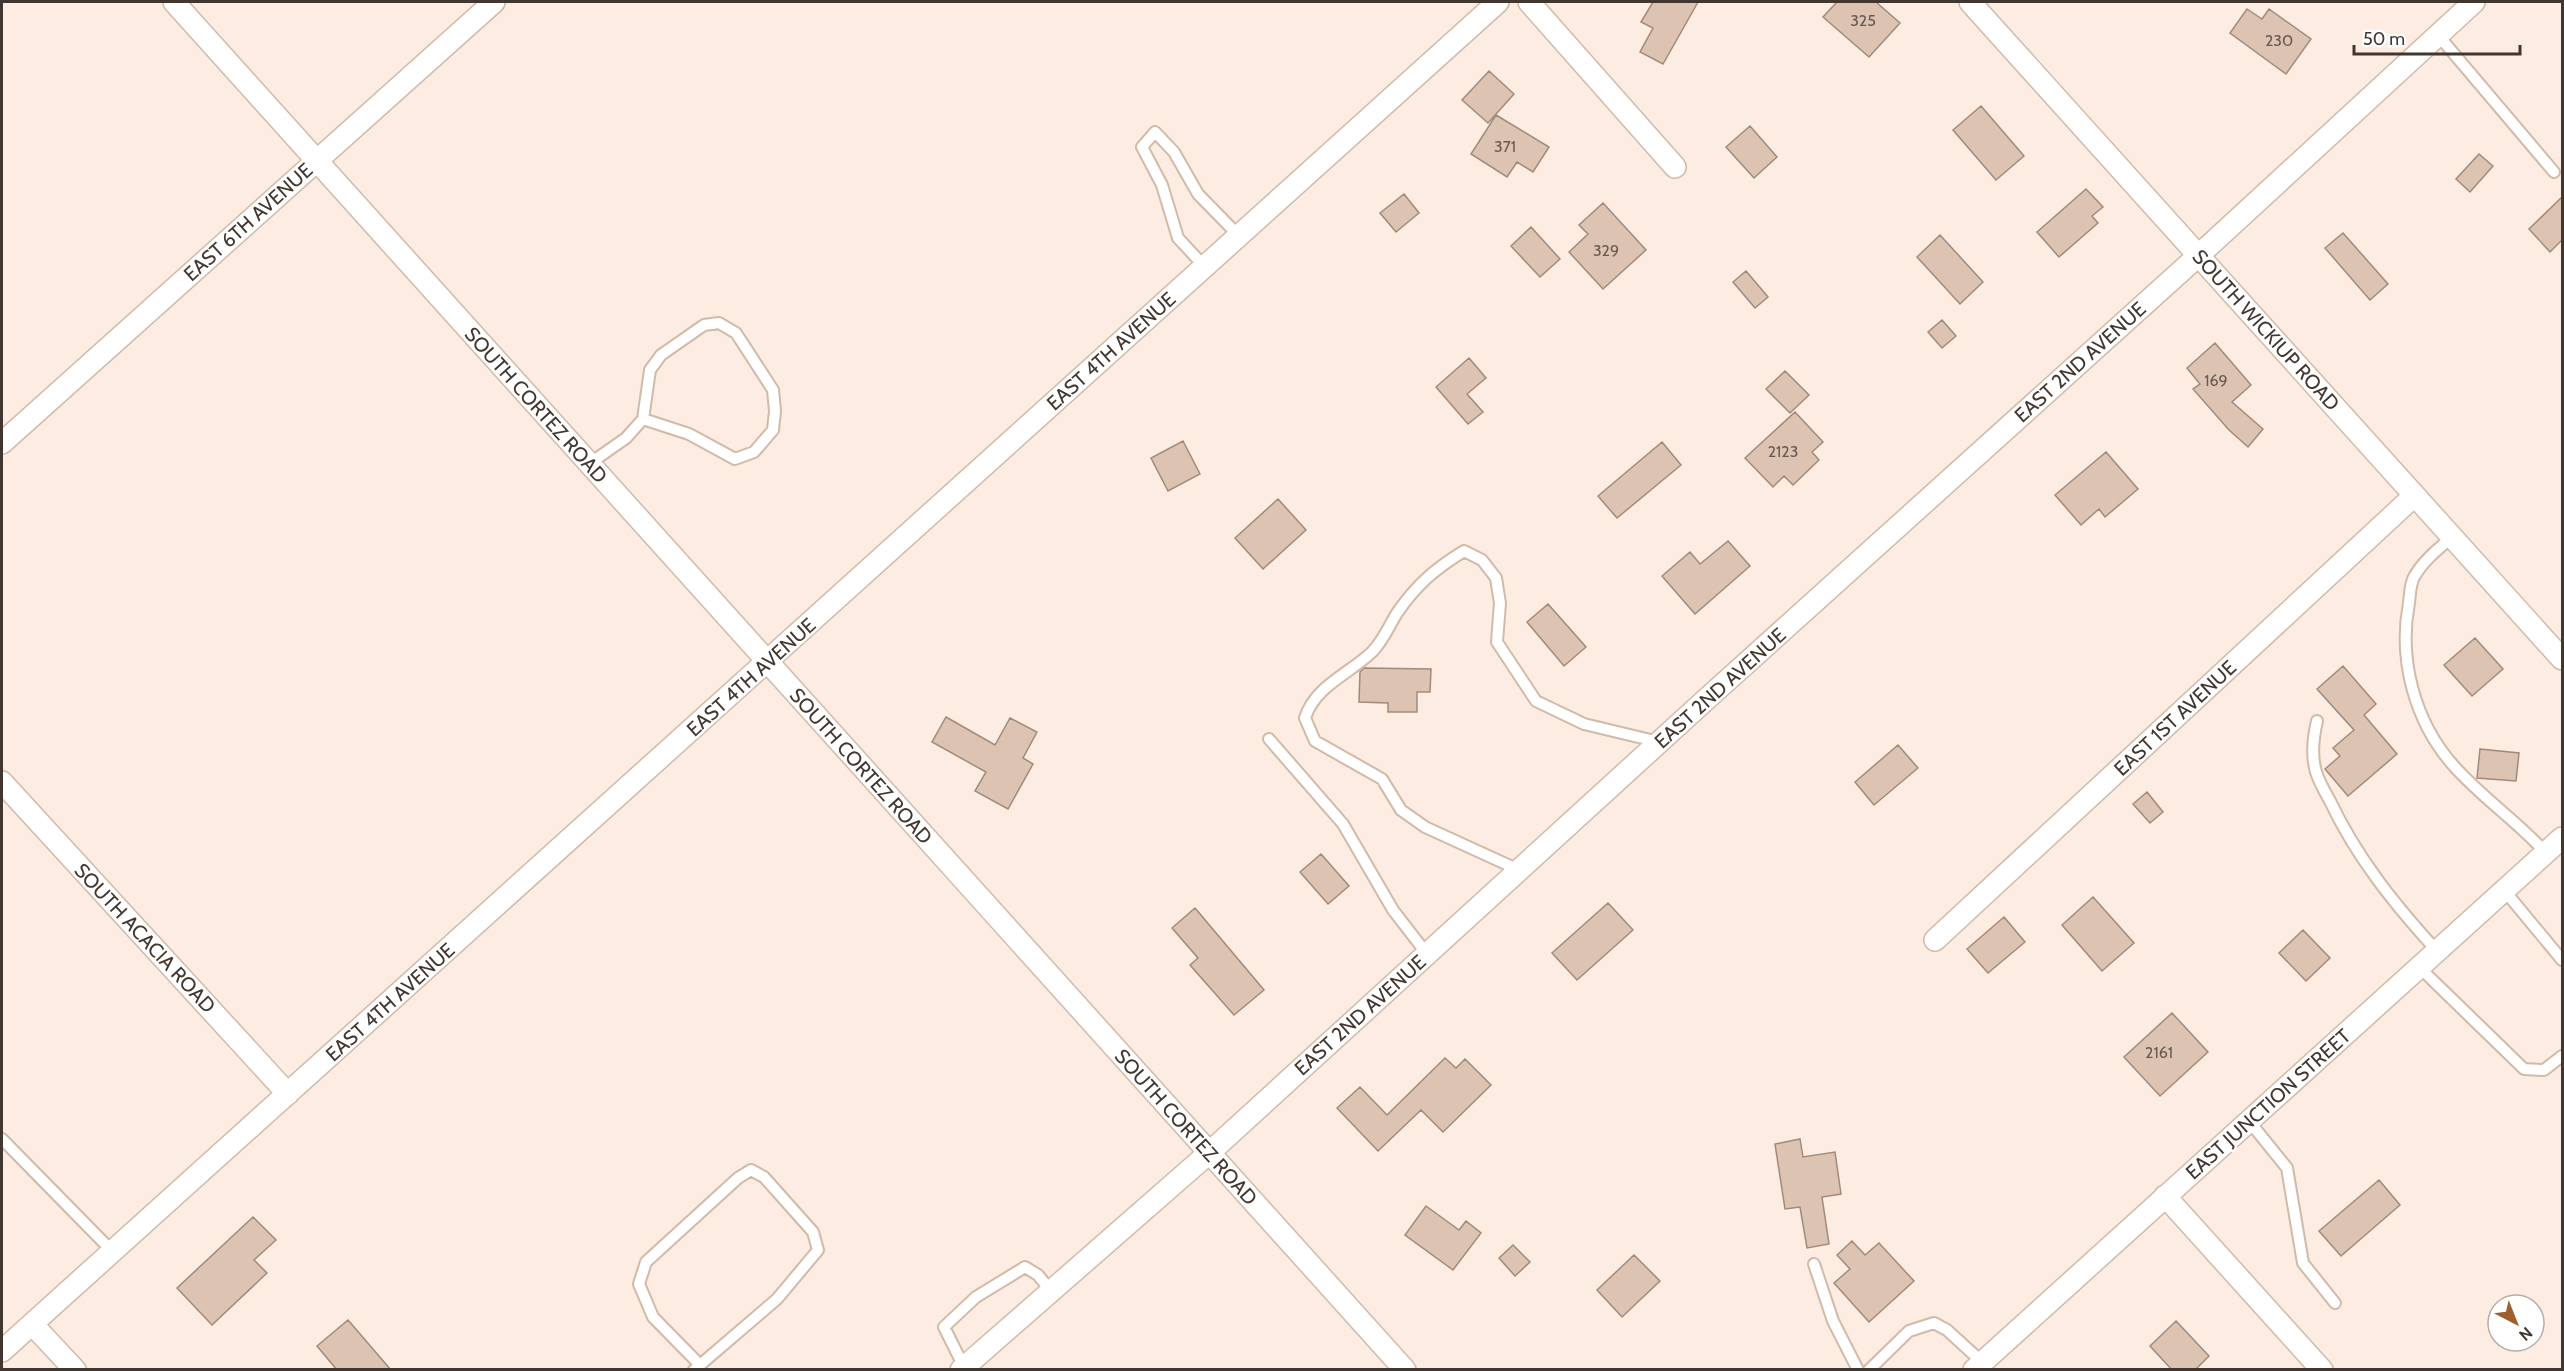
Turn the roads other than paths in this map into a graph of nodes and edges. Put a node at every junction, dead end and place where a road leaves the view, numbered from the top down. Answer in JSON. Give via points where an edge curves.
{"nodes":[{"id":1,"x":174,"y":2,"type":"edge"},
{"id":2,"x":494,"y":2,"type":"edge"},
{"id":3,"x":1498,"y":2,"type":"edge"},
{"id":4,"x":1529,"y":2,"type":"edge"},
{"id":5,"x":1970,"y":2,"type":"edge"},
{"id":6,"x":2474,"y":2,"type":"edge"},
{"id":7,"x":2438,"y":35,"type":"junction"},
{"id":8,"x":317,"y":161,"type":"junction"},
{"id":9,"x":1675,"y":167,"type":"dead end"},
{"id":10,"x":2554,"y":172,"type":"dead end"},
{"id":11,"x":1239,"y":236,"type":"junction"},
{"id":12,"x":2199,"y":255,"type":"junction"},
{"id":13,"x":1205,"y":267,"type":"junction"},
{"id":14,"x":642,"y":419,"type":"junction"},
{"id":15,"x":2,"y":443,"type":"edge"},
{"id":16,"x":589,"y":464,"type":"junction"},
{"id":17,"x":2414,"y":496,"type":"junction"},
{"id":18,"x":2452,"y":537,"type":"junction"},
{"id":19,"x":2562,"y":659,"type":"edge"},
{"id":20,"x":768,"y":662,"type":"junction"},
{"id":21,"x":2317,"y":721,"type":"dead end"},
{"id":22,"x":1269,"y":739,"type":"dead end"},
{"id":23,"x":1659,"y":742,"type":"junction"},
{"id":24,"x":2,"y":782,"type":"edge"},
{"id":25,"x":2562,"y":838,"type":"edge"},
{"id":26,"x":2546,"y":853,"type":"junction"},
{"id":27,"x":1519,"y":870,"type":"junction"},
{"id":28,"x":2504,"y":890,"type":"junction"},
{"id":29,"x":1935,"y":940,"type":"dead end"},
{"id":30,"x":2437,"y":951,"type":"junction"},
{"id":31,"x":1427,"y":954,"type":"junction"},
{"id":32,"x":2562,"y":960,"type":"edge"},
{"id":33,"x":2419,"y":968,"type":"junction"},
{"id":34,"x":2562,"y":1056,"type":"edge"},
{"id":35,"x":288,"y":1094,"type":"junction"},
{"id":36,"x":2248,"y":1121,"type":"junction"},
{"id":37,"x":2,"y":1139,"type":"edge"},
{"id":38,"x":1209,"y":1153,"type":"junction"},
{"id":39,"x":2165,"y":1196,"type":"junction"},
{"id":40,"x":113,"y":1252,"type":"junction"},
{"id":41,"x":1814,"y":1264,"type":"dead end"},
{"id":42,"x":1051,"y":1291,"type":"junction"},
{"id":43,"x":2335,"y":1303,"type":"dead end"},
{"id":44,"x":32,"y":1324,"type":"junction"},
{"id":45,"x":2,"y":1351,"type":"edge"},
{"id":46,"x":1978,"y":1366,"type":"edge"},
{"id":47,"x":697,"y":1367,"type":"edge"},
{"id":48,"x":963,"y":1368,"type":"edge"},
{"id":49,"x":75,"y":1370,"type":"edge"},
{"id":50,"x":1405,"y":1370,"type":"edge"},
{"id":51,"x":1858,"y":1370,"type":"edge"},
{"id":52,"x":1869,"y":1370,"type":"edge"},
{"id":53,"x":2322,"y":1370,"type":"edge"}],
"edges":[{"from":1,"to":8,"type":"street","name":"SOUTH CORTEZ ROAD"},
{"from":2,"to":8,"type":"street","name":"EAST 6TH AVENUE"},
{"from":3,"to":11,"type":"street","name":"EAST 4TH AVENUE"},
{"from":4,"to":9,"type":"street"},
{"from":5,"to":12,"type":"street","name":"SOUTH WICKIUP ROAD"},
{"from":6,"to":7,"type":"street","name":"EAST 2ND AVENUE"},
{"from":7,"to":10,"type":"lane"},
{"from":7,"to":12,"type":"street","name":"EAST 2ND AVENUE"},
{"from":8,"to":15,"type":"street","name":"EAST 6TH AVENUE"},
{"from":8,"to":16,"type":"street","name":"SOUTH CORTEZ ROAD"},
{"from":11,"to":13,"type":"street","name":"EAST 4TH AVENUE"},
{"from":11,"to":13,"type":"lane","via":[[1198,194],[1174,152],[1155,132],[1142,147],[1162,185],[1178,238]]},
{"from":12,"to":17,"type":"street","name":"SOUTH WICKIUP ROAD"},
{"from":12,"to":23,"type":"street","name":"EAST 2ND AVENUE"},
{"from":13,"to":20,"type":"street","name":"EAST 4TH AVENUE"},
{"from":14,"to":14,"type":"lane","via":[[651,370],[661,355],[704,324],[719,323],[736,333],[773,390],[773,430],[754,452],[735,459],[689,434]]},
{"from":14,"to":16,"type":"lane","via":[[626,438]]},
{"from":16,"to":20,"type":"street","name":"SOUTH CORTEZ ROAD"},
{"from":17,"to":18,"type":"street","name":"SOUTH WICKIUP ROAD"},
{"from":17,"to":29,"type":"street","name":"EAST 1ST AVENUE"},
{"from":18,"to":19,"type":"street","name":"SOUTH WICKIUP ROAD"},
{"from":18,"to":26,"type":"lane","via":[[2413,578],[2405,653],[2414,696],[2432,735],[2452,765]]},
{"from":20,"to":35,"type":"street","name":"EAST 4TH AVENUE"},
{"from":20,"to":38,"type":"street","name":"SOUTH CORTEZ ROAD"},
{"from":21,"to":30,"type":"lane","via":[[2312,743],[2316,772],[2340,824],[2374,877]]},
{"from":22,"to":31,"type":"lane","via":[[1343,824],[1393,910]]},
{"from":23,"to":27,"type":"street","name":"EAST 2ND AVENUE"},
{"from":23,"to":27,"type":"lane","via":[[1584,724],[1536,701],[1497,642],[1500,603],[1496,578],[1482,560],[1464,551],[1422,581],[1372,651],[1310,703],[1305,718],[1315,741],[1382,779],[1401,810],[1425,827]]},
{"from":24,"to":35,"type":"street","name":"SOUTH ACACIA ROAD"},
{"from":25,"to":26,"type":"street","name":"EAST JUNCTION STREET"},
{"from":26,"to":28,"type":"street","name":"EAST JUNCTION STREET"},
{"from":27,"to":31,"type":"street","name":"EAST 2ND AVENUE"},
{"from":28,"to":30,"type":"street","name":"EAST JUNCTION STREET"},
{"from":28,"to":32,"type":"lane"},
{"from":30,"to":33,"type":"street","name":"EAST JUNCTION STREET"},
{"from":31,"to":38,"type":"street","name":"EAST 2ND AVENUE"},
{"from":33,"to":34,"type":"lane","via":[[2524,1069],[2544,1070]]},
{"from":33,"to":36,"type":"street","name":"EAST JUNCTION STREET"},
{"from":35,"to":40,"type":"street","name":"EAST 4TH AVENUE"},
{"from":36,"to":39,"type":"street","name":"EAST JUNCTION STREET"},
{"from":36,"to":43,"type":"lane","via":[[2287,1168],[2303,1263]]},
{"from":37,"to":40,"type":"lane"},
{"from":38,"to":42,"type":"street","name":"EAST 2ND AVENUE"},
{"from":38,"to":50,"type":"street","name":"SOUTH CORTEZ ROAD"},
{"from":39,"to":46,"type":"street","name":"EAST JUNCTION STREET"},
{"from":39,"to":53,"type":"street"},
{"from":40,"to":44,"type":"street","name":"EAST 4TH AVENUE"},
{"from":41,"to":51,"type":"lane","via":[[1833,1321]]},
{"from":42,"to":48,"type":"street","name":"EAST 2ND AVENUE"},
{"from":42,"to":48,"type":"lane","via":[[1025,1267],[976,1297],[944,1327]]},
{"from":44,"to":45,"type":"street","name":"EAST 4TH AVENUE"},
{"from":44,"to":49,"type":"street"},
{"from":46,"to":52,"type":"lane","via":[[1947,1330],[1934,1323],[1909,1331]]},
{"from":47,"to":47,"type":"lane","via":[[777,1299],[818,1250],[813,1232],[764,1177],[751,1170],[646,1262],[639,1284],[652,1317]]}]}
